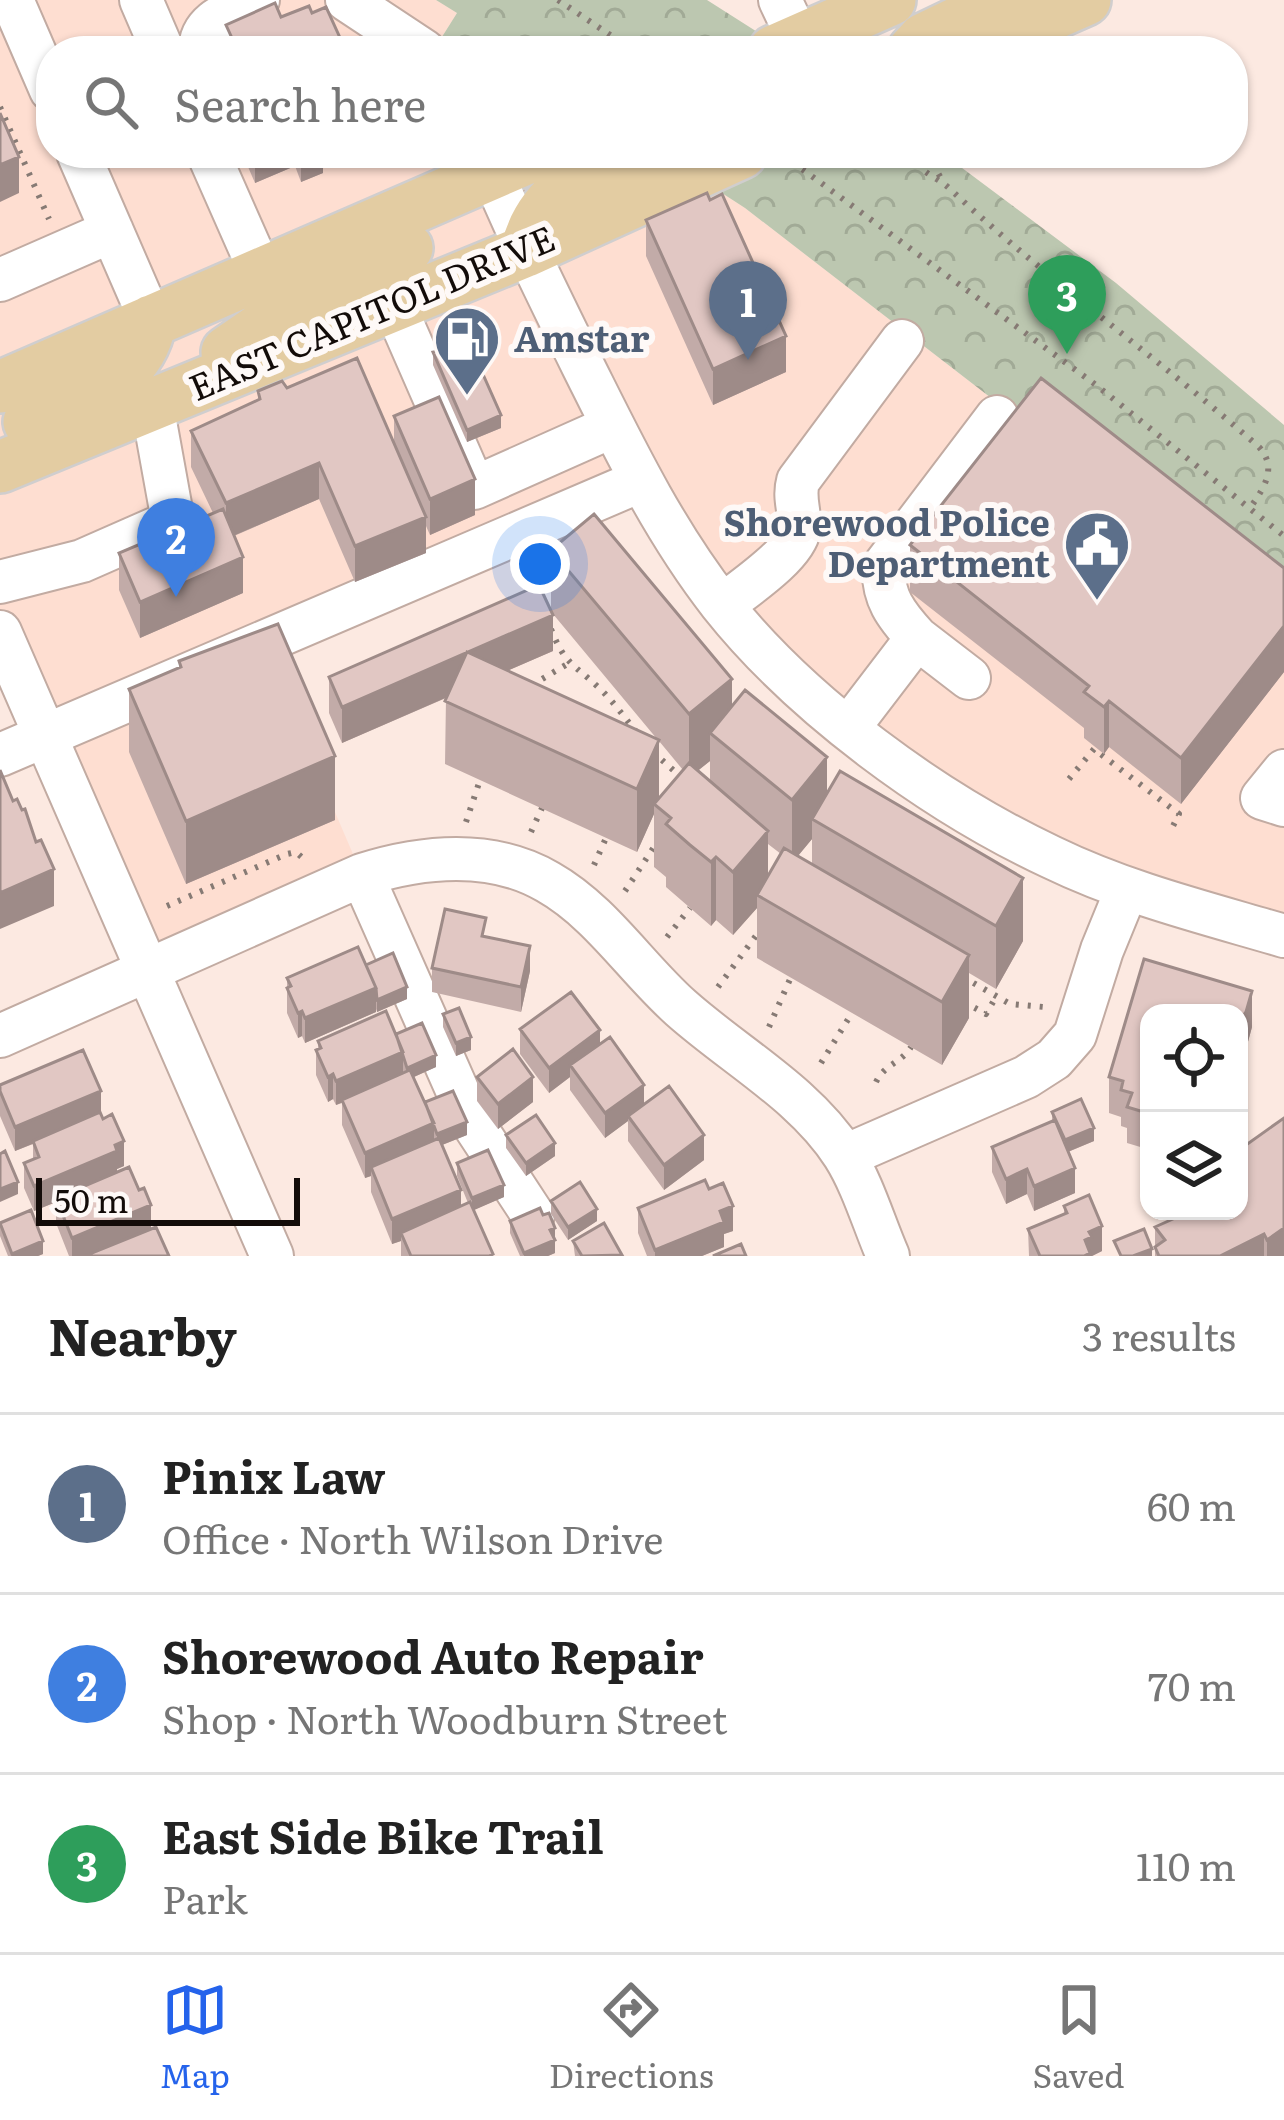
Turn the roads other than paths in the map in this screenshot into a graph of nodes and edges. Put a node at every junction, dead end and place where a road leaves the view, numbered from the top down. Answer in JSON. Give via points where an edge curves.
{"nodes":[{"id":1,"x":12,"y":0,"type":"edge"},
{"id":2,"x":141,"y":0,"type":"edge"},
{"id":3,"x":258,"y":0,"type":"edge"},
{"id":4,"x":346,"y":0,"type":"edge"},
{"id":5,"x":890,"y":0,"type":"edge"},
{"id":6,"x":926,"y":0,"type":"edge"},
{"id":7,"x":1004,"y":0,"type":"edge"},
{"id":8,"x":1085,"y":0,"type":"edge"},
{"id":9,"x":785,"y":30,"type":"edge"},
{"id":10,"x":157,"y":36,"type":"edge"},
{"id":11,"x":201,"y":36,"type":"edge"},
{"id":12,"x":401,"y":36,"type":"edge"},
{"id":13,"x":877,"y":36,"type":"edge"},
{"id":14,"x":932,"y":36,"type":"edge"},
{"id":15,"x":1003,"y":36,"type":"edge"},
{"id":16,"x":36,"y":55,"type":"edge"},
{"id":17,"x":85,"y":168,"type":"edge"},
{"id":18,"x":218,"y":168,"type":"edge"},
{"id":19,"x":479,"y":168,"type":"edge"},
{"id":20,"x":488,"y":168,"type":"edge"},
{"id":21,"x":491,"y":168,"type":"edge"},
{"id":22,"x":602,"y":168,"type":"edge"},
{"id":23,"x":708,"y":168,"type":"edge"},
{"id":24,"x":112,"y":231,"type":"junction"},
{"id":25,"x":526,"y":250,"type":"junction"},
{"id":26,"x":261,"y":273,"type":"junction"},
{"id":27,"x":0,"y":280,"type":"edge"},
{"id":28,"x":394,"y":305,"type":"junction"},
{"id":29,"x":152,"y":321,"type":"junction"},
{"id":30,"x":902,"y":341,"type":"dead end"},
{"id":31,"x":0,"y":387,"type":"edge"},
{"id":32,"x":166,"y":399,"type":"junction"},
{"id":33,"x":997,"y":418,"type":"dead end"},
{"id":34,"x":613,"y":426,"type":"junction"},
{"id":35,"x":0,"y":438,"type":"edge"},
{"id":36,"x":0,"y":467,"type":"edge"},
{"id":37,"x":640,"y":481,"type":"junction"},
{"id":38,"x":0,"y":582,"type":"edge"},
{"id":39,"x":723,"y":605,"type":"junction"},
{"id":40,"x":0,"y":632,"type":"edge"},
{"id":41,"x":916,"y":638,"type":"junction"},
{"id":42,"x":969,"y":679,"type":"dead end"},
{"id":43,"x":849,"y":727,"type":"junction"},
{"id":44,"x":46,"y":735,"type":"junction"},
{"id":45,"x":0,"y":755,"type":"edge"},
{"id":46,"x":1284,"y":771,"type":"edge"},
{"id":47,"x":1284,"y":805,"type":"edge"},
{"id":48,"x":379,"y":869,"type":"junction"},
{"id":49,"x":1127,"y":889,"type":"junction"},
{"id":50,"x":1284,"y":936,"type":"edge"},
{"id":51,"x":150,"y":970,"type":"junction"},
{"id":52,"x":0,"y":1036,"type":"edge"},
{"id":53,"x":845,"y":1156,"type":"junction"},
{"id":54,"x":533,"y":1215,"type":"edge"},
{"id":55,"x":272,"y":1256,"type":"edge"},
{"id":56,"x":888,"y":1256,"type":"edge"}],
"edges":[{"from":1,"to":16,"type":"street"},
{"from":2,"to":10,"type":"street"},
{"from":3,"to":11,"type":"street","via":[[212,21]]},
{"from":4,"to":12,"type":"street"},
{"from":5,"to":9,"type":"main road"},
{"from":6,"to":13,"type":"main road"},
{"from":7,"to":14,"type":"main road"},
{"from":8,"to":15,"type":"main road"},
{"from":17,"to":24,"type":"street"},
{"from":18,"to":26,"type":"street"},
{"from":19,"to":26,"type":"main road"},
{"from":20,"to":32,"type":"main road","via":[[482,202],[464,220],[310,294]]},
{"from":21,"to":25,"type":"street"},
{"from":22,"to":25,"type":"main road","via":[[555,196],[531,228]]},
{"from":23,"to":25,"type":"main road","name":"EAST CAPITOL DRIVE"},
{"from":24,"to":27,"type":"street"},
{"from":24,"to":29,"type":"street"},
{"from":25,"to":28,"type":"main road","name":"EAST CAPITOL DRIVE"},
{"from":25,"to":34,"type":"street"},
{"from":26,"to":29,"type":"main road"},
{"from":28,"to":32,"type":"main road","name":"EAST CAPITOL DRIVE"},
{"from":28,"to":34,"type":"street","via":[[475,488]]},
{"from":29,"to":31,"type":"main road"},
{"from":29,"to":35,"type":"main road","via":[[133,366]]},
{"from":30,"to":39,"type":"street","via":[[798,481],[797,538]]},
{"from":32,"to":36,"type":"main road","name":"EAST CAPITOL DRIVE"},
{"from":32,"to":38,"type":"street","via":[[173,521],[82,561]]},
{"from":33,"to":41,"type":"street","via":[[884,566],[882,587]]},
{"from":34,"to":37,"type":"street"},
{"from":37,"to":39,"type":"street"},
{"from":37,"to":44,"type":"street"},
{"from":39,"to":43,"type":"street"},
{"from":40,"to":44,"type":"street"},
{"from":41,"to":42,"type":"street"},
{"from":41,"to":43,"type":"street"},
{"from":43,"to":49,"type":"street","via":[[976,819]]},
{"from":44,"to":45,"type":"street"},
{"from":44,"to":51,"type":"street"},
{"from":46,"to":47,"type":"street","via":[[1262,798]]},
{"from":48,"to":51,"type":"street"},
{"from":48,"to":53,"type":"street","via":[[476,857],[547,881],[679,1006],[808,1111]]},
{"from":48,"to":54,"type":"street","via":[[470,1119]]},
{"from":49,"to":50,"type":"street"},
{"from":49,"to":53,"type":"street","via":[[1075,1035],[1054,1059]]},
{"from":51,"to":52,"type":"street"},
{"from":51,"to":55,"type":"street"},
{"from":53,"to":56,"type":"street"}]}
